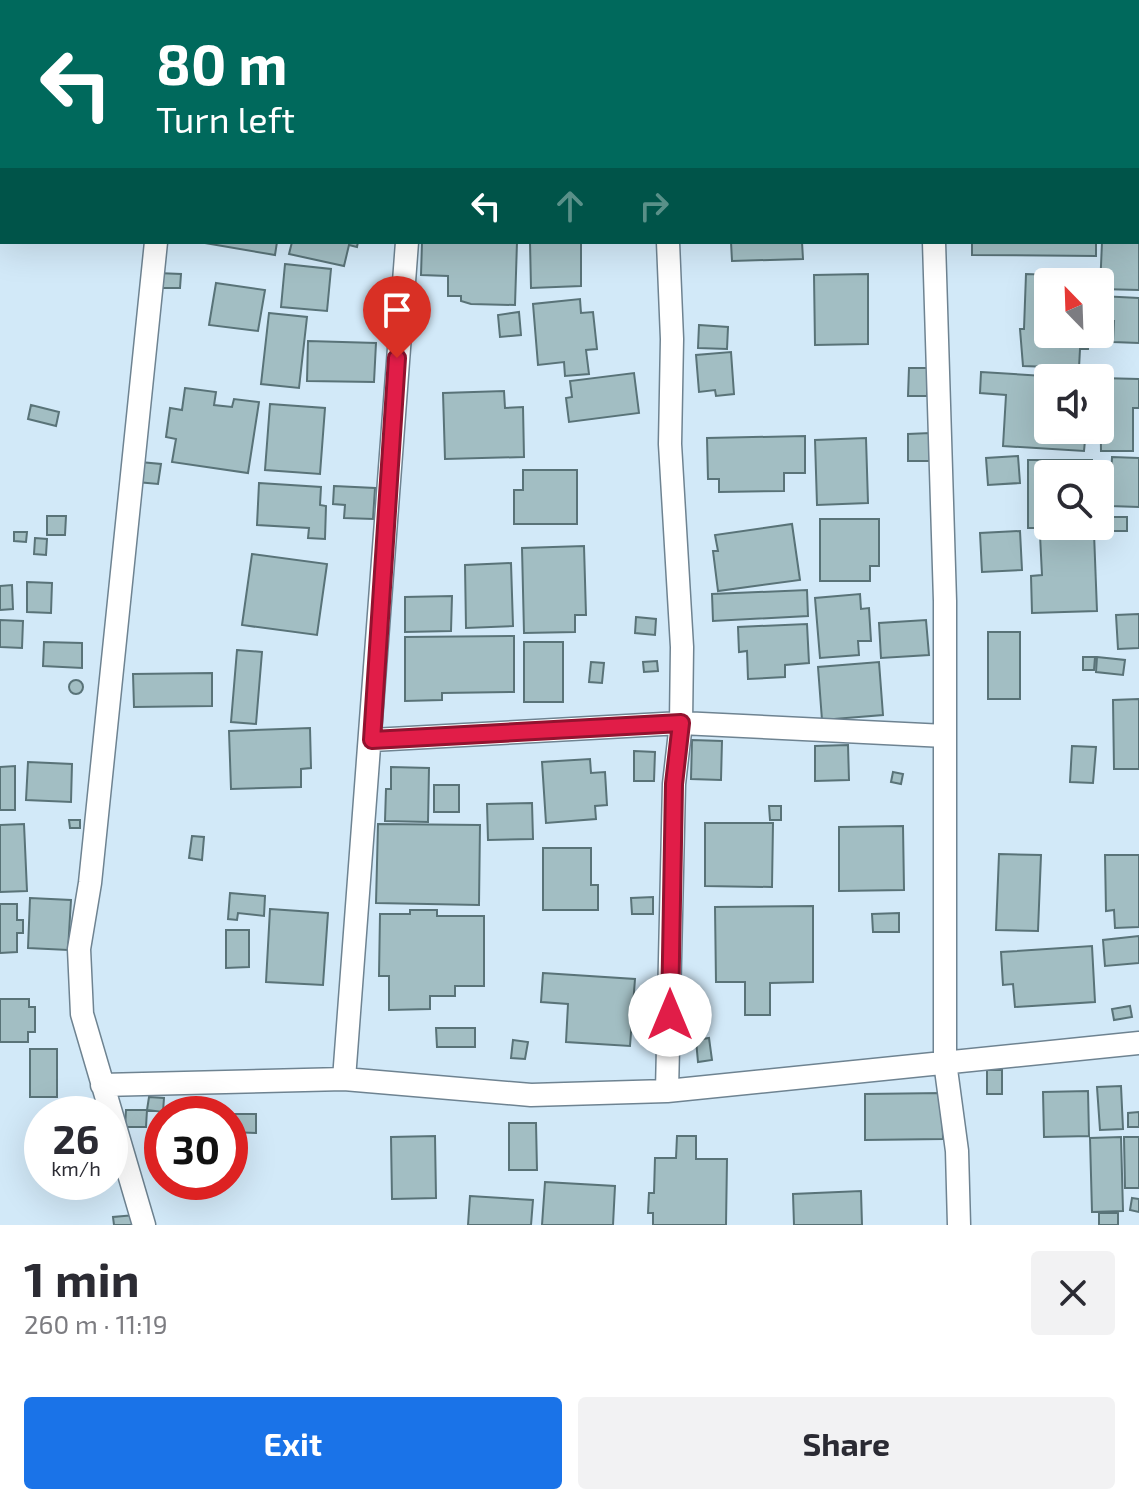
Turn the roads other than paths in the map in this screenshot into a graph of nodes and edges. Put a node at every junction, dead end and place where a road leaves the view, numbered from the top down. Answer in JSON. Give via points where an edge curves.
{"nodes":[{"id":1,"x":156,"y":244,"type":"edge"},
{"id":2,"x":407,"y":244,"type":"edge"},
{"id":3,"x":668,"y":244,"type":"edge"},
{"id":4,"x":934,"y":244,"type":"edge"},
{"id":5,"x":681,"y":723,"type":"junction"},
{"id":6,"x":945,"y":736,"type":"junction"},
{"id":7,"x":372,"y":740,"type":"junction"},
{"id":8,"x":1139,"y":1043,"type":"edge"},
{"id":9,"x":945,"y":1062,"type":"junction"},
{"id":10,"x":344,"y":1079,"type":"junction"},
{"id":11,"x":102,"y":1085,"type":"junction"},
{"id":12,"x":667,"y":1091,"type":"junction"},
{"id":13,"x":144,"y":1225,"type":"edge"},
{"id":14,"x":959,"y":1225,"type":"edge"}],
"edges":[{"from":1,"to":11,"type":"street","via":[[79,949],[82,1014]]},
{"from":2,"to":7,"type":"street"},
{"from":3,"to":5,"type":"street"},
{"from":4,"to":6,"type":"street"},
{"from":5,"to":6,"type":"street"},
{"from":5,"to":7,"type":"street"},
{"from":5,"to":12,"type":"street","via":[[674,784]]},
{"from":6,"to":9,"type":"street"},
{"from":7,"to":10,"type":"street"},
{"from":8,"to":9,"type":"street"},
{"from":9,"to":12,"type":"street"},
{"from":9,"to":14,"type":"street","via":[[957,1151]]},
{"from":10,"to":11,"type":"street"},
{"from":10,"to":12,"type":"street","via":[[531,1095]]},
{"from":11,"to":13,"type":"street"}]}
